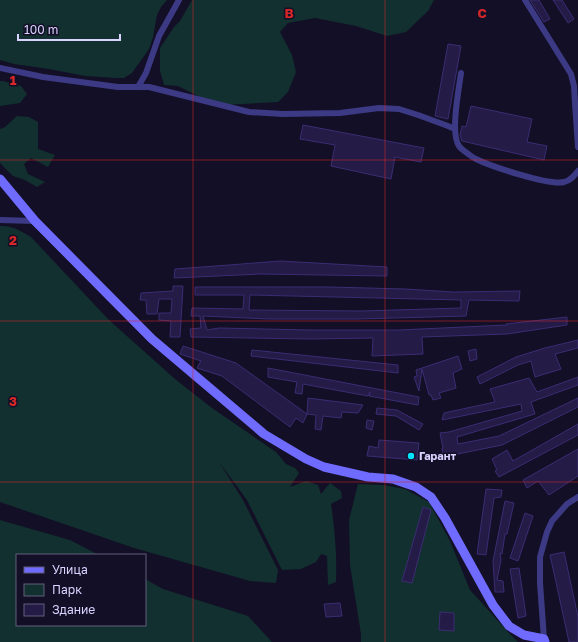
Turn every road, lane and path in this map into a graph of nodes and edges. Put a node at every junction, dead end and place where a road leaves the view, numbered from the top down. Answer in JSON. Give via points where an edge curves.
{"nodes":[{"id":1,"x":179,"y":0,"type":"edge"},
{"id":2,"x":525,"y":0,"type":"edge"},
{"id":3,"x":0,"y":68,"type":"edge"},
{"id":4,"x":461,"y":73,"type":"dead end"},
{"id":5,"x":138,"y":87,"type":"junction"},
{"id":6,"x":455,"y":130,"type":"junction"},
{"id":7,"x":578,"y":147,"type":"edge"},
{"id":8,"x":578,"y":171,"type":"edge"},
{"id":9,"x":0,"y":179,"type":"edge"},
{"id":10,"x":0,"y":220,"type":"edge"},
{"id":11,"x":35,"y":221,"type":"junction"},
{"id":12,"x":578,"y":496,"type":"edge"},
{"id":13,"x":544,"y":641,"type":"edge"}],
"edges":[{"from":1,"to":5,"type":"street","via":[[159,36],[146,73]]},
{"from":2,"to":7,"type":"street","via":[[571,74]]},
{"from":3,"to":5,"type":"street","via":[[43,77],[118,87]]},
{"from":4,"to":6,"type":"street"},
{"from":5,"to":6,"type":"street","via":[[149,87],[249,112],[340,113],[379,108],[398,109]]},
{"from":6,"to":8,"type":"street","via":[[459,146],[475,159],[508,171],[554,183],[565,182]]},
{"from":9,"to":11,"type":"street"},
{"from":10,"to":11,"type":"street"},
{"from":11,"to":13,"type":"street","via":[[152,339],[264,434],[324,468],[393,479],[416,487],[431,497],[493,605],[509,626]]},
{"from":12,"to":13,"type":"street","via":[[552,521],[540,557]]}]}
